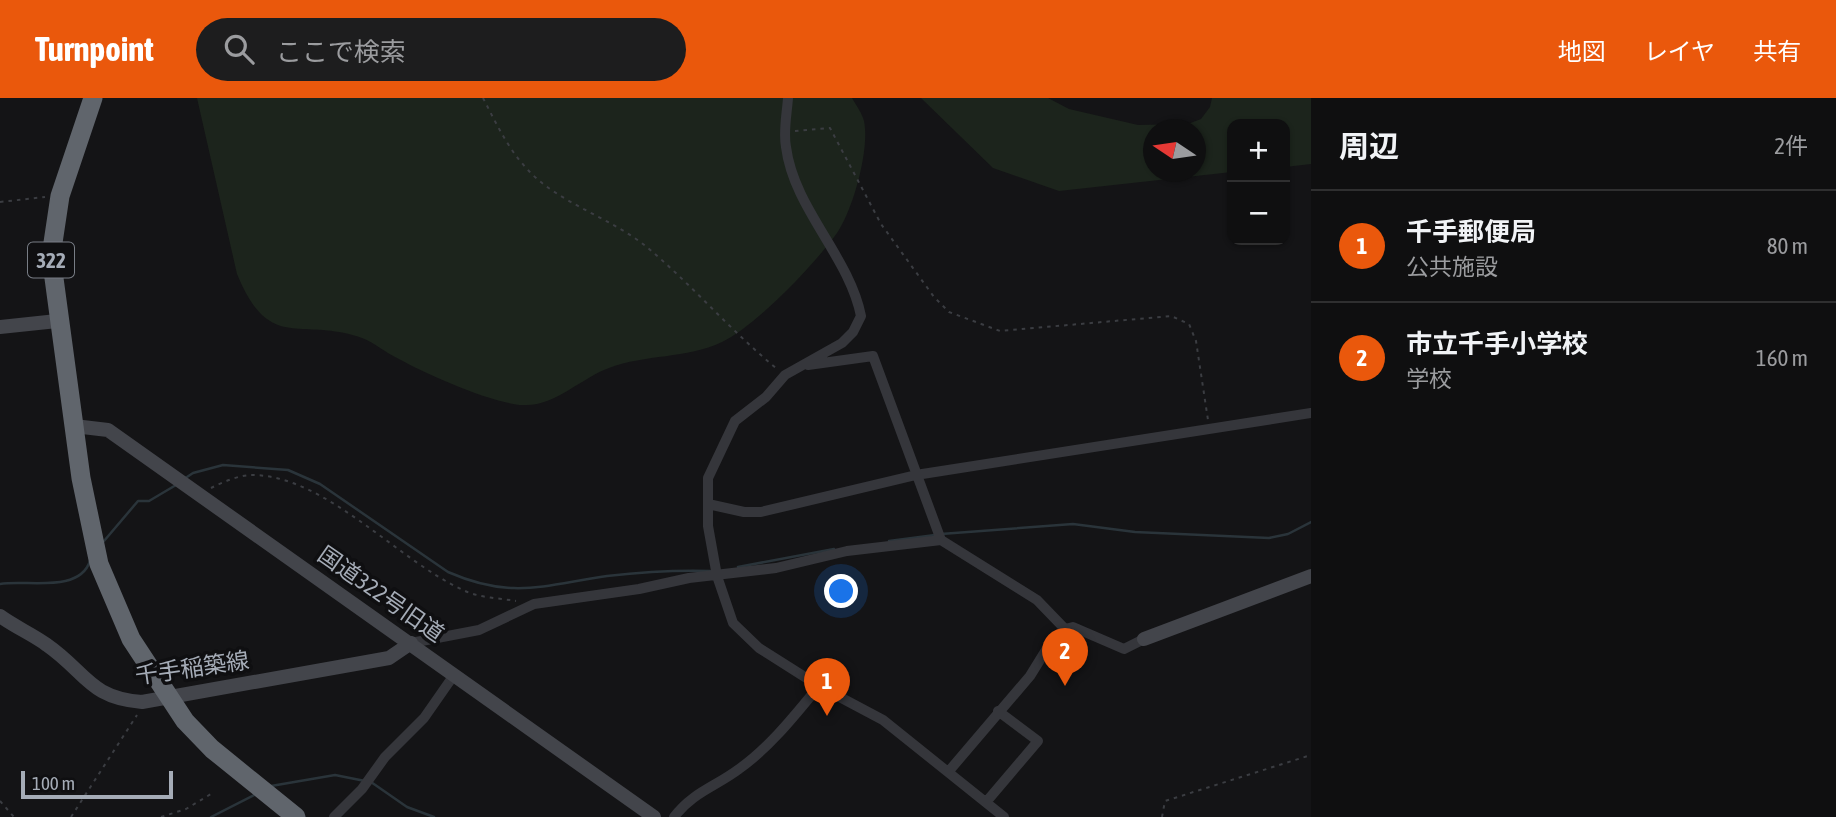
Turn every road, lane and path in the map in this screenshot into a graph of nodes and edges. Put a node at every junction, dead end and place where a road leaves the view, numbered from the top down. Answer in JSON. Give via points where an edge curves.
{"nodes":[{"id":1,"x":93,"y":98,"type":"edge"},
{"id":2,"x":483,"y":98,"type":"edge"},
{"id":3,"x":788,"y":98,"type":"edge"},
{"id":4,"x":787,"y":132,"type":"junction"},
{"id":5,"x":60,"y":195,"type":"junction"},
{"id":6,"x":0,"y":202,"type":"edge"},
{"id":7,"x":57,"y":321,"type":"junction"},
{"id":8,"x":0,"y":327,"type":"edge"},
{"id":9,"x":805,"y":366,"type":"junction"},
{"id":10,"x":785,"y":375,"type":"junction"},
{"id":11,"x":1311,"y":413,"type":"edge"},
{"id":12,"x":74,"y":426,"type":"junction"},
{"id":13,"x":1210,"y":428,"type":"junction"},
{"id":14,"x":916,"y":475,"type":"junction"},
{"id":15,"x":202,"y":495,"type":"junction"},
{"id":16,"x":708,"y":504,"type":"junction"},
{"id":17,"x":941,"y":540,"type":"junction"},
{"id":18,"x":717,"y":576,"type":"junction"},
{"id":19,"x":1311,"y":576,"type":"edge"},
{"id":20,"x":534,"y":604,"type":"junction"},
{"id":21,"x":0,"y":616,"type":"edge"},
{"id":22,"x":1065,"y":629,"type":"junction"},
{"id":23,"x":1144,"y":639,"type":"joint"},
{"id":24,"x":411,"y":643,"type":"junction"},
{"id":25,"x":454,"y":675,"type":"junction"},
{"id":26,"x":819,"y":686,"type":"junction"},
{"id":27,"x":169,"y":698,"type":"junction"},
{"id":28,"x":141,"y":702,"type":"junction"},
{"id":29,"x":998,"y":711,"type":"junction"},
{"id":30,"x":1311,"y":755,"type":"edge"},
{"id":31,"x":949,"y":771,"type":"junction"},
{"id":32,"x":211,"y":794,"type":"dead end"},
{"id":33,"x":0,"y":801,"type":"edge"},
{"id":34,"x":987,"y":801,"type":"junction"},
{"id":35,"x":14,"y":817,"type":"edge"},
{"id":36,"x":71,"y":817,"type":"edge"},
{"id":37,"x":161,"y":817,"type":"edge"},
{"id":38,"x":296,"y":817,"type":"edge"},
{"id":39,"x":334,"y":817,"type":"edge"},
{"id":40,"x":654,"y":817,"type":"edge"},
{"id":41,"x":674,"y":817,"type":"edge"},
{"id":42,"x":1004,"y":817,"type":"edge"},
{"id":43,"x":1161,"y":817,"type":"edge"}],
"edges":[{"from":1,"to":5,"type":"highway","number":"322"},
{"from":2,"to":10,"type":"path","via":[[505,141],[529,171],[566,199],[626,231]]},
{"from":3,"to":4,"type":"street"},
{"from":4,"to":9,"type":"street","via":[[785,146],[799,188],[850,285],[860,316],[842,343]]},
{"from":4,"to":13,"type":"path","via":[[830,128],[881,224],[949,312],[1000,331],[1171,316],[1189,324]]},
{"from":5,"to":6,"type":"path"},
{"from":5,"to":7,"type":"highway","number":"322","via":[[51,256]]},
{"from":7,"to":8,"type":"street"},
{"from":7,"to":12,"type":"highway","number":"322"},
{"from":9,"to":10,"type":"street"},
{"from":9,"to":14,"type":"street","via":[[873,356]]},
{"from":10,"to":16,"type":"street","via":[[766,397],[734,421],[708,478]]},
{"from":11,"to":13,"type":"street"},
{"from":12,"to":15,"type":"street","name":"国道322号旧道","via":[[108,430]]},
{"from":12,"to":27,"type":"highway","number":"322","via":[[99,564],[131,639]]},
{"from":13,"to":14,"type":"street"},
{"from":14,"to":16,"type":"street","via":[[761,512]]},
{"from":14,"to":17,"type":"street"},
{"from":15,"to":20,"type":"path","via":[[251,475],[292,483],[313,491],[408,559],[463,591]]},
{"from":15,"to":24,"type":"street","name":"国道322号旧道"},
{"from":16,"to":18,"type":"street"},
{"from":17,"to":18,"type":"street","via":[[847,551]]},
{"from":17,"to":22,"type":"street","via":[[1037,600]]},
{"from":18,"to":20,"type":"street"},
{"from":18,"to":26,"type":"street","via":[[733,622],[743,634]]},
{"from":19,"to":23,"type":"street"},
{"from":20,"to":24,"type":"street","via":[[479,630]]},
{"from":21,"to":28,"type":"street","name":"千手稲築線","via":[[46,644],[91,685],[116,700]]},
{"from":22,"to":23,"type":"street","via":[[1073,627],[1124,649]]},
{"from":22,"to":29,"type":"street"},
{"from":24,"to":25,"type":"street","name":"国道322号旧道"},
{"from":24,"to":27,"type":"street","name":"千手稲築線","via":[[389,658]]},
{"from":25,"to":39,"type":"street","via":[[424,718]]},
{"from":25,"to":40,"type":"street","name":"国道322号旧道"},
{"from":26,"to":31,"type":"street","via":[[883,720]]},
{"from":26,"to":41,"type":"street","via":[[740,769],[687,800]]},
{"from":27,"to":28,"type":"street","name":"千手稲築線"},
{"from":27,"to":38,"type":"highway","number":"322","via":[[212,749]]},
{"from":28,"to":36,"type":"path"},
{"from":29,"to":31,"type":"street"},
{"from":29,"to":34,"type":"street","via":[[1038,741]]},
{"from":30,"to":43,"type":"path","via":[[1165,801]]},
{"from":31,"to":34,"type":"street"},
{"from":32,"to":37,"type":"path"},
{"from":33,"to":35,"type":"path"},
{"from":34,"to":42,"type":"street"}]}
